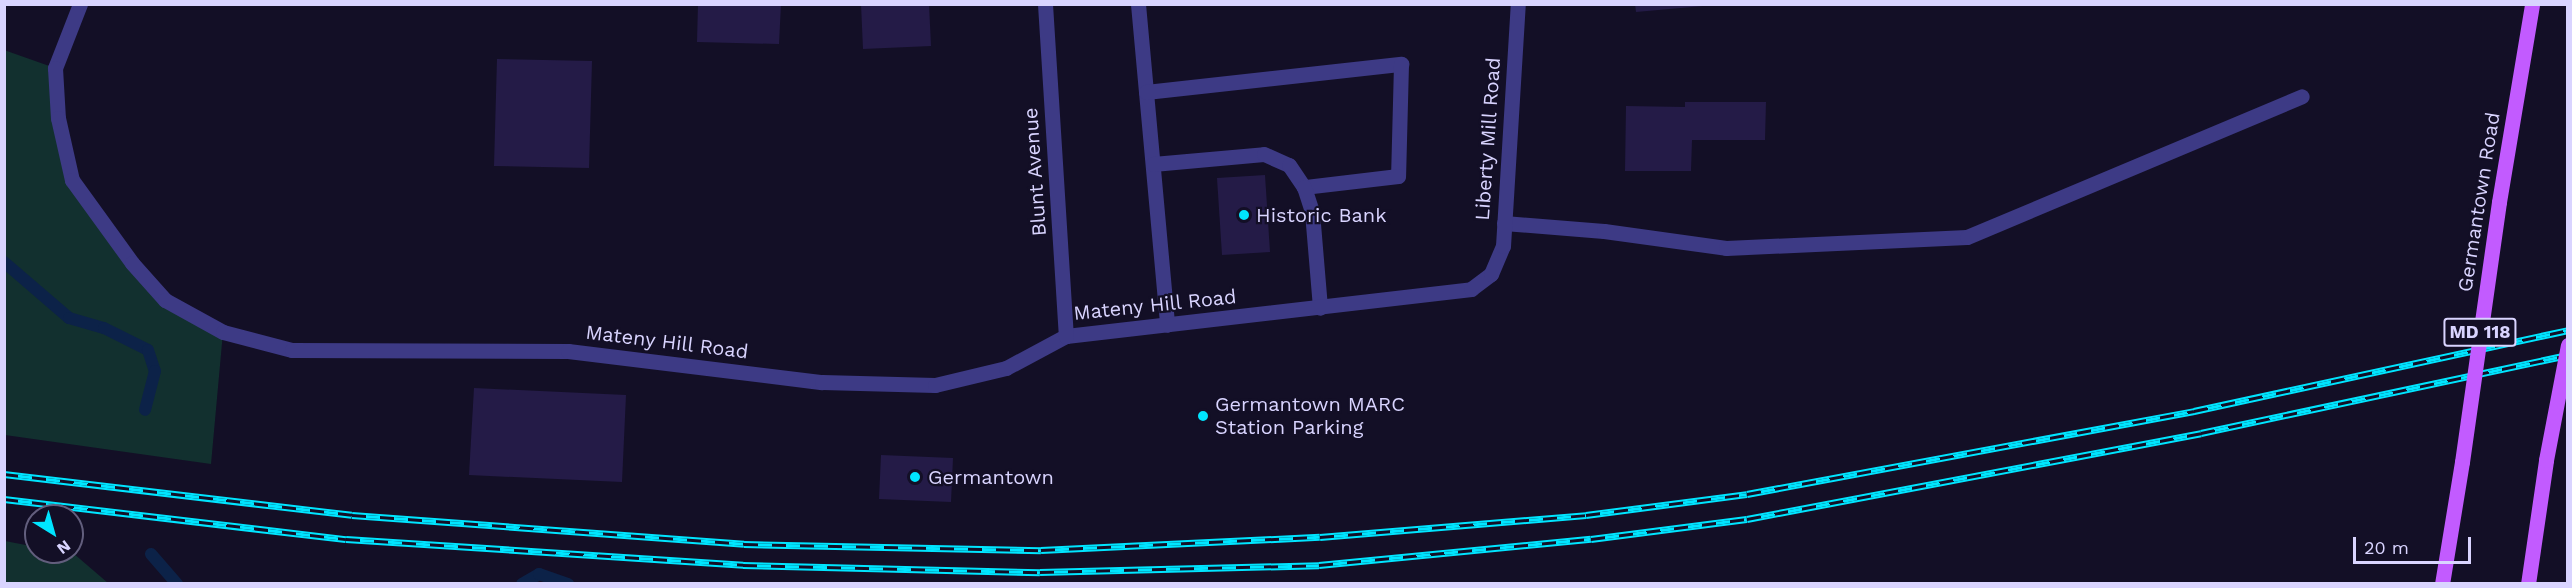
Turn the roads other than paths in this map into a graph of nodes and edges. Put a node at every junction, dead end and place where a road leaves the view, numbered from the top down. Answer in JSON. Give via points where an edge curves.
{"nodes":[{"id":1,"x":80,"y":4,"type":"edge"},
{"id":2,"x":1045,"y":4,"type":"edge"},
{"id":3,"x":1138,"y":4,"type":"edge"},
{"id":4,"x":1518,"y":4,"type":"edge"},
{"id":5,"x":2532,"y":4,"type":"edge"},
{"id":6,"x":1146,"y":92,"type":"junction"},
{"id":7,"x":2302,"y":96,"type":"dead end"},
{"id":8,"x":1153,"y":164,"type":"junction"},
{"id":9,"x":1304,"y":187,"type":"junction"},
{"id":10,"x":1504,"y":224,"type":"junction"},
{"id":11,"x":1491,"y":274,"type":"joint"},
{"id":12,"x":1320,"y":308,"type":"junction"},
{"id":13,"x":1167,"y":325,"type":"junction"},
{"id":14,"x":1066,"y":336,"type":"junction"},
{"id":15,"x":2568,"y":345,"type":"edge"},
{"id":16,"x":2442,"y":584,"type":"edge"},
{"id":17,"x":2528,"y":584,"type":"edge"}],
"edges":[{"from":1,"to":14,"type":"street","name":"Mateny Hill Road","via":[[55,68],[58,118],[72,180],[165,300],[223,332],[292,350],[568,351],[822,382],[935,385],[1006,368]]},
{"from":2,"to":14,"type":"street","name":"Blunt Avenue"},
{"from":3,"to":6,"type":"street"},
{"from":4,"to":10,"type":"street","name":"Liberty Mill Road"},
{"from":5,"to":16,"type":"main road","name":"Germantown Road","number":"MD 118","bridge":true},
{"from":6,"to":8,"type":"street"},
{"from":6,"to":9,"type":"street","via":[[1401,64],[1398,176]]},
{"from":7,"to":10,"type":"street","via":[[1967,237],[1726,248],[1604,231]]},
{"from":8,"to":9,"type":"street","via":[[1264,154],[1289,165]]},
{"from":8,"to":13,"type":"street"},
{"from":9,"to":12,"type":"street","via":[[1312,212]]},
{"from":10,"to":11,"type":"street","name":"Liberty Mill Road","via":[[1503,246]]},
{"from":11,"to":12,"type":"street","name":"Mateny Hill Road","via":[[1471,289]]},
{"from":12,"to":13,"type":"street","name":"Mateny Hill Road"},
{"from":13,"to":14,"type":"street","name":"Mateny Hill Road"},
{"from":15,"to":17,"type":"main road","bridge":true}]}
